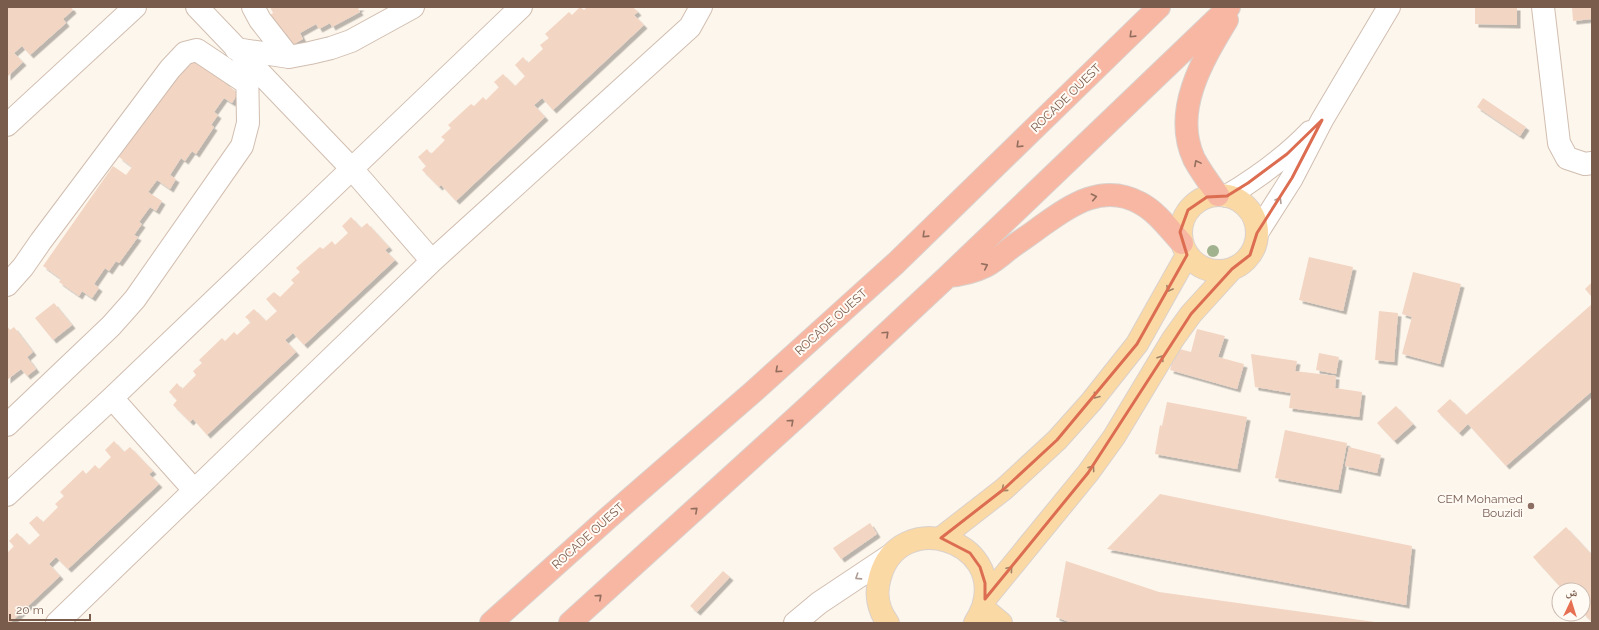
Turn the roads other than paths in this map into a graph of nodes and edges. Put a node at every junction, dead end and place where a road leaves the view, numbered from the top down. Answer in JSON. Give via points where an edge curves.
{"nodes":[{"id":1,"x":135,"y":7,"type":"edge"},
{"id":2,"x":197,"y":7,"type":"edge"},
{"id":3,"x":253,"y":7,"type":"edge"},
{"id":4,"x":413,"y":7,"type":"edge"},
{"id":5,"x":521,"y":7,"type":"edge"},
{"id":6,"x":701,"y":7,"type":"edge"},
{"id":7,"x":1159,"y":7,"type":"edge"},
{"id":8,"x":1229,"y":7,"type":"edge"},
{"id":9,"x":1234,"y":7,"type":"edge"},
{"id":10,"x":1389,"y":7,"type":"edge"},
{"id":11,"x":1543,"y":7,"type":"edge"},
{"id":12,"x":242,"y":55,"type":"junction"},
{"id":13,"x":288,"y":57,"type":"junction"},
{"id":14,"x":248,"y":84,"type":"junction"},
{"id":15,"x":1322,"y":120,"type":"junction"},
{"id":16,"x":7,"y":125,"type":"edge"},
{"id":17,"x":1592,"y":163,"type":"edge"},
{"id":18,"x":352,"y":169,"type":"junction"},
{"id":19,"x":1223,"y":195,"type":"junction"},
{"id":20,"x":1257,"y":232,"type":"junction"},
{"id":21,"x":1185,"y":249,"type":"junction"},
{"id":22,"x":432,"y":261,"type":"junction"},
{"id":23,"x":1232,"y":269,"type":"junction"},
{"id":24,"x":948,"y":276,"type":"junction"},
{"id":25,"x":7,"y":285,"type":"edge"},
{"id":26,"x":112,"y":398,"type":"junction"},
{"id":27,"x":7,"y":425,"type":"edge"},
{"id":28,"x":194,"y":490,"type":"junction"},
{"id":29,"x":7,"y":495,"type":"edge"},
{"id":30,"x":941,"y":538,"type":"junction"},
{"id":31,"x":891,"y":555,"type":"junction"},
{"id":32,"x":981,"y":610,"type":"edge"},
{"id":33,"x":57,"y":623,"type":"edge"},
{"id":34,"x":491,"y":623,"type":"edge"},
{"id":35,"x":570,"y":623,"type":"edge"},
{"id":36,"x":795,"y":623,"type":"edge"},
{"id":37,"x":888,"y":623,"type":"edge"},
{"id":38,"x":1001,"y":623,"type":"edge"}],
"edges":[{"from":1,"to":16,"type":"street"},
{"from":2,"to":12,"type":"street"},
{"from":3,"to":13,"type":"street"},
{"from":4,"to":13,"type":"street","via":[[351,41],[324,50]]},
{"from":5,"to":18,"type":"street"},
{"from":6,"to":22,"type":"street","via":[[690,27]]},
{"from":7,"to":34,"type":"highway","name":"ROCADE OUEST","one_way":true,"via":[[896,263]]},
{"from":8,"to":24,"type":"highway"},
{"from":19,"to":9,"type":"highway","one_way":true,"via":[[1204,176],[1194,159],[1186,121],[1188,101],[1194,83],[1207,53]]},
{"from":10,"to":15,"type":"street"},
{"from":11,"to":17,"type":"street","via":[[1559,144],[1567,158],[1585,164]]},
{"from":12,"to":13,"type":"street"},
{"from":12,"to":14,"type":"street"},
{"from":12,"to":18,"type":"street"},
{"from":14,"to":25,"type":"street","via":[[197,50],[185,53],[170,69]]},
{"from":14,"to":27,"type":"street","via":[[248,123],[242,146],[135,299],[111,326]]},
{"from":15,"to":19,"type":"street","via":[[1287,154],[1248,183]]},
{"from":20,"to":15,"type":"street","one_way":true,"via":[[1292,178]]},
{"from":18,"to":22,"type":"street"},
{"from":18,"to":26,"type":"street"},
{"from":19,"to":20,"type":"main road","via":[[1237,199],[1245,205],[1256,222]]},
{"from":19,"to":21,"type":"main road","via":[[1207,197],[1196,202],[1188,210],[1180,232]]},
{"from":20,"to":23,"type":"main road","via":[[1256,244],[1250,255],[1242,264]]},
{"from":21,"to":23,"type":"main road","via":[[1196,264],[1207,270],[1219,272]]},
{"from":24,"to":21,"type":"highway","one_way":true,"via":[[961,275],[986,266],[1073,205],[1089,198],[1106,195],[1140,203],[1154,213]]},
{"from":21,"to":30,"type":"main road","one_way":true,"via":[[1137,344],[1091,402],[1057,440],[1004,489]]},
{"from":22,"to":28,"type":"street"},
{"from":32,"to":23,"type":"main road","one_way":true,"via":[[1088,474],[1191,314]]},
{"from":35,"to":24,"type":"highway","one_way":true},
{"from":26,"to":28,"type":"street"},
{"from":26,"to":29,"type":"street"},
{"from":28,"to":33,"type":"street"},
{"from":30,"to":31,"type":"main road","via":[[923,538],[905,544]]},
{"from":30,"to":32,"type":"main road","via":[[957,544],[970,553],[980,567],[985,583]]},
{"from":31,"to":36,"type":"street","one_way":true,"via":[[819,603]]},
{"from":31,"to":37,"type":"main road","via":[[882,569],[878,585],[878,601]]},
{"from":32,"to":38,"type":"main road"}]}
